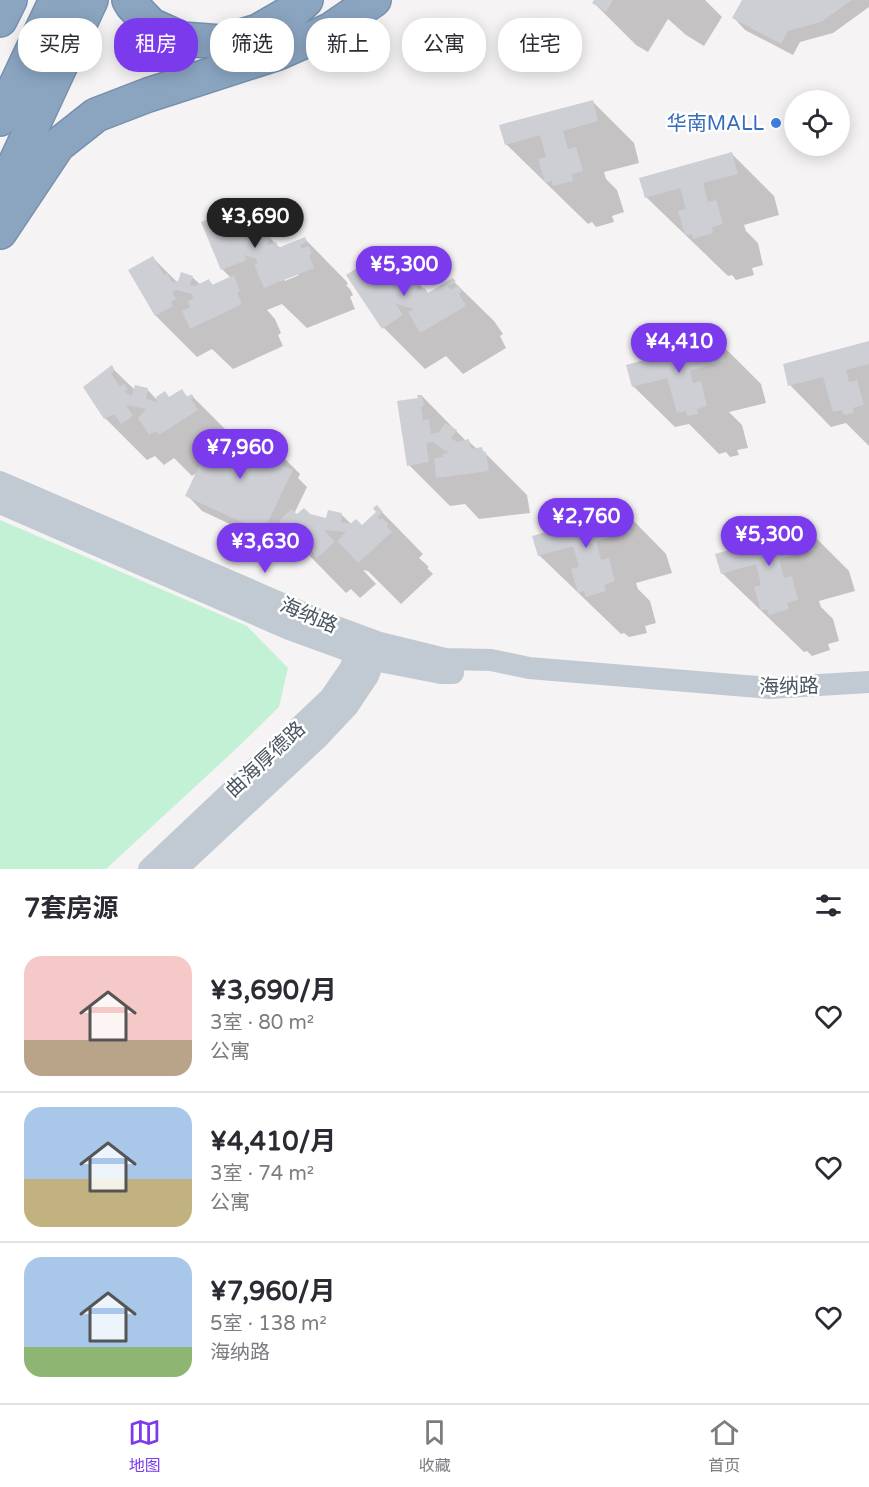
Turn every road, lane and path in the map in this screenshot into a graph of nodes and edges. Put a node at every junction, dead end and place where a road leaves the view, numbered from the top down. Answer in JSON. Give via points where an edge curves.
{"nodes":[{"id":1,"x":10,"y":0,"type":"edge"},
{"id":2,"x":56,"y":0,"type":"edge"},
{"id":3,"x":91,"y":0,"type":"edge"},
{"id":4,"x":129,"y":0,"type":"edge"},
{"id":5,"x":306,"y":0,"type":"edge"},
{"id":6,"x":374,"y":0,"type":"edge"},
{"id":7,"x":0,"y":20,"type":"edge"},
{"id":8,"x":0,"y":119,"type":"edge"},
{"id":9,"x":0,"y":196,"type":"edge"},
{"id":10,"x":0,"y":232,"type":"edge"},
{"id":11,"x":0,"y":482,"type":"edge"},
{"id":12,"x":0,"y":503,"type":"edge"},
{"id":13,"x":368,"y":648,"type":"junction"},
{"id":14,"x":869,"y":682,"type":"edge"},
{"id":15,"x":149,"y":869,"type":"edge"},
{"id":16,"x":177,"y":869,"type":"edge"}],
"edges":[{"from":1,"to":7,"type":"highway"},
{"from":2,"to":8,"type":"highway"},
{"from":3,"to":9,"type":"highway"},
{"from":4,"to":5,"type":"highway","via":[[151,25],[182,39],[221,42],[258,31]]},
{"from":6,"to":10,"type":"highway","via":[[330,30],[278,53],[96,115],[58,145]]},
{"from":11,"to":13,"type":"street","name":"海纳路","via":[[331,626]]},
{"from":12,"to":13,"type":"street","name":"海纳路","via":[[289,629]]},
{"from":13,"to":14,"type":"street","name":"海纳路","via":[[445,659],[491,660],[529,668],[770,688]]},
{"from":13,"to":15,"type":"street","name":"曲海厚德路","via":[[330,698]]},
{"from":13,"to":16,"type":"street","name":"曲海厚德路","via":[[368,675],[348,706]]}]}
